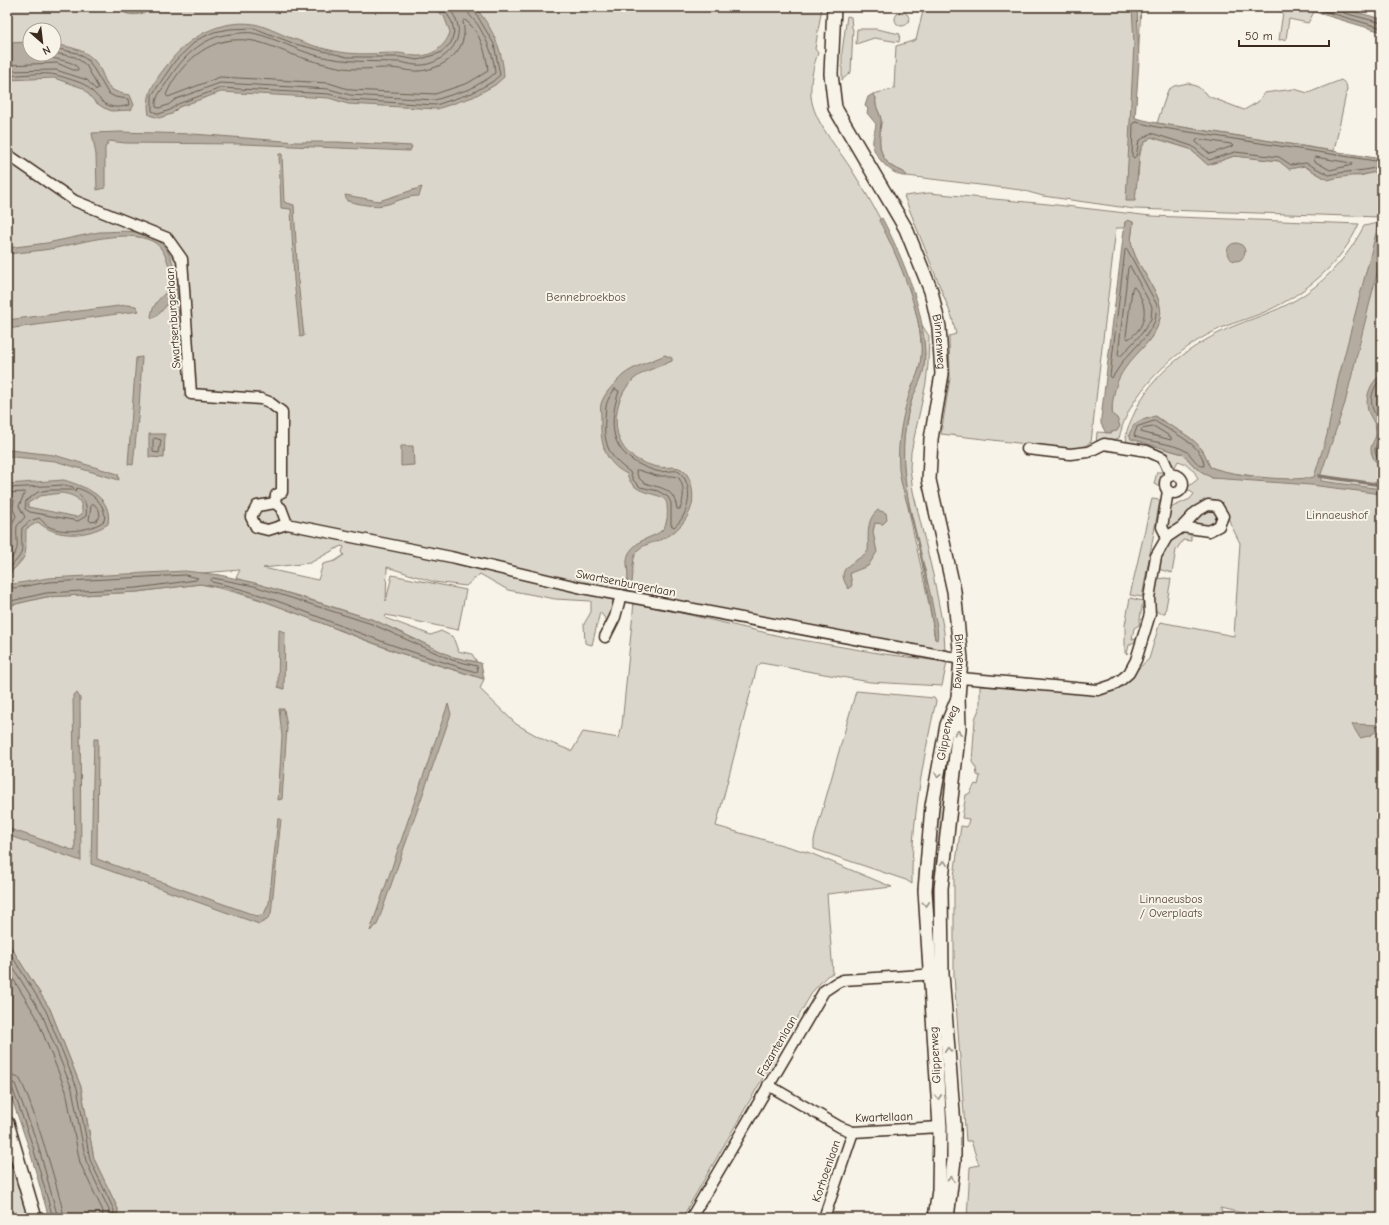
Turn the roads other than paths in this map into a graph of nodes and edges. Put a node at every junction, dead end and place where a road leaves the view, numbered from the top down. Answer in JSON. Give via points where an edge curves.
{"nodes":[{"id":1,"x":834,"y":7,"type":"edge"},
{"id":2,"x":7,"y":154,"type":"edge"},
{"id":3,"x":1027,"y":449,"type":"dead end"},
{"id":4,"x":1171,"y":476,"type":"junction"},
{"id":5,"x":1168,"y":491,"type":"junction"},
{"id":6,"x":275,"y":503,"type":"junction"},
{"id":7,"x":287,"y":524,"type":"junction"},
{"id":8,"x":1182,"y":527,"type":"dead end"},
{"id":9,"x":1168,"y":537,"type":"junction"},
{"id":10,"x":621,"y":595,"type":"junction"},
{"id":11,"x":605,"y":637,"type":"dead end"},
{"id":12,"x":961,"y":659,"type":"junction"},
{"id":13,"x":961,"y":678,"type":"junction"},
{"id":14,"x":958,"y":697,"type":"junction"},
{"id":15,"x":936,"y":974,"type":"junction"},
{"id":16,"x":768,"y":1086,"type":"junction"},
{"id":17,"x":7,"y":1123,"type":"edge"},
{"id":18,"x":954,"y":1125,"type":"junction"},
{"id":19,"x":940,"y":1127,"type":"junction"},
{"id":20,"x":853,"y":1132,"type":"junction"},
{"id":21,"x":940,"y":1160,"type":"junction"},
{"id":22,"x":954,"y":1160,"type":"junction"},
{"id":23,"x":35,"y":1218,"type":"edge"},
{"id":24,"x":691,"y":1218,"type":"edge"},
{"id":25,"x":824,"y":1218,"type":"edge"},
{"id":26,"x":934,"y":1218,"type":"edge"},
{"id":27,"x":948,"y":1218,"type":"edge"}],
"edges":[{"from":1,"to":12,"type":"street","name":"Binnenweg","via":[[831,74],[835,108],[906,229],[931,291],[939,327],[942,374],[931,439],[929,480],[954,591]]},
{"from":2,"to":6,"type":"street","name":"Swartsenburgerlaan","via":[[74,201],[167,238],[182,259],[192,394],[261,399],[282,412],[282,492],[276,495]]},
{"from":3,"to":4,"type":"street","via":[[1070,454],[1088,452],[1104,444],[1121,446],[1146,451],[1163,458]]},
{"from":4,"to":5,"type":"street","via":[[1166,481]]},
{"from":4,"to":5,"type":"street","via":[[1178,476],[1183,486],[1178,492]]},
{"from":5,"to":9,"type":"street","via":[[1162,527]]},
{"from":6,"to":7,"type":"street","via":[[281,508]]},
{"from":6,"to":7,"type":"street","name":"Swartsenburgerlaan","via":[[257,506],[251,517],[256,527],[268,530]]},
{"from":7,"to":10,"type":"street","name":"Swartsenburgerlaan"},
{"from":8,"to":9,"type":"street"},
{"from":9,"to":13,"type":"street","via":[[1156,556],[1149,598],[1150,614],[1139,653],[1129,673],[1122,679],[1098,690]]},
{"from":10,"to":11,"type":"street","via":[[615,617]]},
{"from":10,"to":12,"type":"street","name":"Swartsenburgerlaan"},
{"from":12,"to":13,"type":"street","name":"Binnenweg"},
{"from":13,"to":14,"type":"street","name":"Binnenweg"},
{"from":15,"to":14,"type":"street","name":"Glipperweg","one_way":true,"via":[[941,888],[959,728]]},
{"from":14,"to":15,"type":"street","name":"Glipperweg","one_way":true,"via":[[947,725],[932,806],[925,890]]},
{"from":15,"to":16,"type":"street","name":"Fazantenlaan","via":[[843,980],[830,986],[820,998]]},
{"from":18,"to":15,"type":"street","name":"Glipperweg","one_way":true},
{"from":15,"to":19,"type":"street","name":"Glipperweg","one_way":true},
{"from":16,"to":20,"type":"street","name":"Kwartellaan"},
{"from":16,"to":24,"type":"street","name":"Fazantenlaan"},
{"from":17,"to":23,"type":"street"},
{"from":18,"to":19,"type":"street"},
{"from":18,"to":22,"type":"street","name":"Glipperweg"},
{"from":19,"to":20,"type":"street","name":"Kwartellaan"},
{"from":19,"to":21,"type":"street","name":"Glipperweg"},
{"from":20,"to":25,"type":"street","name":"Korhoenlaan"},
{"from":21,"to":22,"type":"street"},
{"from":21,"to":26,"type":"street","name":"Glipperweg","via":[[939,1190]]},
{"from":27,"to":22,"type":"street","name":"Glipperweg","one_way":true}]}
